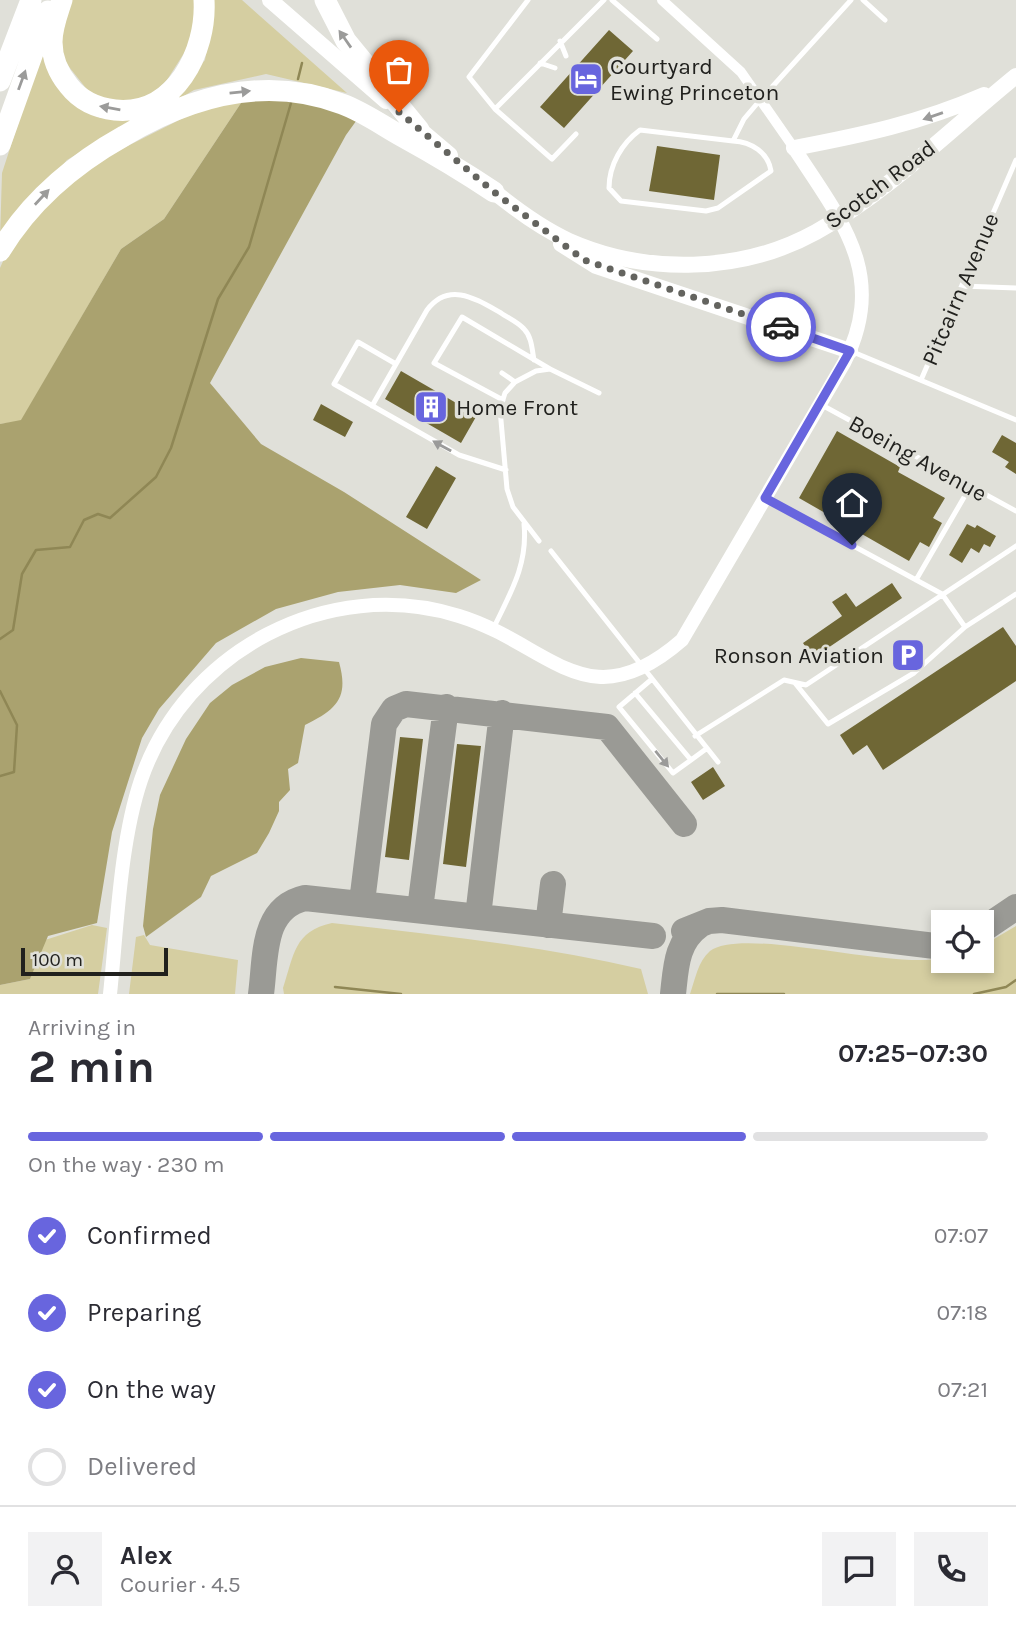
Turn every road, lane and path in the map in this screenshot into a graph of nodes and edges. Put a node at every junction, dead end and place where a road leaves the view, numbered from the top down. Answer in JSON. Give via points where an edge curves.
{"nodes":[{"id":1,"x":30,"y":0,"type":"edge"},
{"id":2,"x":53,"y":0,"type":"edge"},
{"id":3,"x":62,"y":0,"type":"edge"},
{"id":4,"x":204,"y":0,"type":"edge"},
{"id":5,"x":270,"y":0,"type":"edge"},
{"id":6,"x":325,"y":0,"type":"edge"},
{"id":7,"x":528,"y":0,"type":"edge"},
{"id":8,"x":604,"y":0,"type":"edge"},
{"id":9,"x":612,"y":0,"type":"edge"},
{"id":10,"x":662,"y":0,"type":"edge"},
{"id":11,"x":851,"y":0,"type":"edge"},
{"id":12,"x":863,"y":0,"type":"edge"},
{"id":13,"x":885,"y":20,"type":"dead end"},
{"id":14,"x":657,"y":39,"type":"dead end"},
{"id":15,"x":560,"y":41,"type":"junction"},
{"id":16,"x":566,"y":56,"type":"dead end"},
{"id":17,"x":540,"y":63,"type":"junction"},
{"id":18,"x":555,"y":68,"type":"dead end"},
{"id":19,"x":1016,"y":76,"type":"edge"},
{"id":20,"x":0,"y":81,"type":"edge"},
{"id":21,"x":761,"y":99,"type":"junction"},
{"id":22,"x":495,"y":109,"type":"junction"},
{"id":23,"x":419,"y":130,"type":"junction"},
{"id":24,"x":576,"y":134,"type":"dead end"},
{"id":25,"x":733,"y":141,"type":"junction"},
{"id":26,"x":0,"y":145,"type":"edge"},
{"id":27,"x":794,"y":148,"type":"junction"},
{"id":28,"x":1016,"y":160,"type":"edge"},
{"id":29,"x":494,"y":192,"type":"junction"},
{"id":30,"x":840,"y":218,"type":"junction"},
{"id":31,"x":532,"y":220,"type":"junction"},
{"id":32,"x":0,"y":251,"type":"edge"},
{"id":33,"x":962,"y":286,"type":"junction"},
{"id":34,"x":1016,"y":288,"type":"edge"},
{"id":35,"x":850,"y":351,"type":"junction"},
{"id":36,"x":534,"y":360,"type":"junction"},
{"id":37,"x":396,"y":365,"type":"junction"},
{"id":38,"x":550,"y":369,"type":"junction"},
{"id":39,"x":502,"y":373,"type":"dead end"},
{"id":40,"x":921,"y":380,"type":"junction"},
{"id":41,"x":515,"y":382,"type":"junction"},
{"id":42,"x":599,"y":393,"type":"dead end"},
{"id":43,"x":503,"y":400,"type":"junction"},
{"id":44,"x":820,"y":404,"type":"junction"},
{"id":45,"x":372,"y":406,"type":"junction"},
{"id":46,"x":1016,"y":420,"type":"edge"},
{"id":47,"x":506,"y":470,"type":"junction"},
{"id":48,"x":970,"y":486,"type":"junction"},
{"id":49,"x":765,"y":498,"type":"junction"},
{"id":50,"x":1016,"y":511,"type":"edge"},
{"id":51,"x":524,"y":524,"type":"junction"},
{"id":52,"x":539,"y":541,"type":"dead end"},
{"id":53,"x":1016,"y":546,"type":"edge"},
{"id":54,"x":551,"y":551,"type":"dead end"},
{"id":55,"x":916,"y":580,"type":"junction"},
{"id":56,"x":942,"y":594,"type":"junction"},
{"id":57,"x":1016,"y":594,"type":"edge"},
{"id":58,"x":965,"y":627,"type":"junction"},
{"id":59,"x":493,"y":629,"type":"junction"},
{"id":60,"x":648,"y":673,"type":"junction"},
{"id":61,"x":795,"y":683,"type":"junction"},
{"id":62,"x":635,"y":693,"type":"junction"},
{"id":63,"x":695,"y":736,"type":"junction"},
{"id":64,"x":706,"y":749,"type":"junction"},
{"id":65,"x":691,"y":760,"type":"junction"},
{"id":66,"x":718,"y":762,"type":"dead end"},
{"id":67,"x":110,"y":994,"type":"edge"}],
"edges":[{"from":1,"to":20,"type":"highway"},
{"from":26,"to":2,"type":"highway","one_way":true},
{"from":4,"to":3,"type":"highway","one_way":true,"via":[[201,39],[182,80],[159,100],[125,110],[88,102],[61,75],[52,43]]},
{"from":5,"to":23,"type":"main road","name":"Scotch Road"},
{"from":23,"to":6,"type":"highway","one_way":true,"via":[[346,41]]},
{"from":7,"to":22,"type":"lane","via":[[469,77]]},
{"from":8,"to":15,"type":"lane"},
{"from":9,"to":14,"type":"lane"},
{"from":10,"to":21,"type":"street","via":[[734,65]]},
{"from":11,"to":21,"type":"lane"},
{"from":12,"to":13,"type":"lane"},
{"from":15,"to":16,"type":"lane"},
{"from":15,"to":17,"type":"lane"},
{"from":17,"to":18,"type":"lane"},
{"from":17,"to":22,"type":"lane"},
{"from":19,"to":27,"type":"main road","one_way":true,"via":[[938,116]]},
{"from":19,"to":30,"type":"main road","name":"Scotch Road"},
{"from":21,"to":25,"type":"lane"},
{"from":21,"to":27,"type":"street"},
{"from":22,"to":24,"type":"lane","via":[[552,159]]},
{"from":23,"to":29,"type":"main road","name":"Scotch Road"},
{"from":25,"to":25,"type":"lane","via":[[640,130],[617,157],[609,188],[621,201],[706,211],[718,208],[771,171],[756,146]]},
{"from":27,"to":30,"type":"street"},
{"from":28,"to":33,"type":"lane","name":"Pitcairn Avenue"},
{"from":29,"to":31,"type":"main road","name":"Scotch Road"},
{"from":32,"to":29,"type":"highway","one_way":true,"via":[[41,198],[102,148],[178,107],[234,92],[290,92],[341,104],[446,160]]},
{"from":30,"to":31,"type":"main road","name":"Scotch Road","via":[[771,251],[701,264],[647,262],[607,254]]},
{"from":30,"to":35,"type":"street","via":[[855,248],[863,285],[860,320]]},
{"from":31,"to":35,"type":"main road","via":[[596,266]]},
{"from":33,"to":34,"type":"lane"},
{"from":33,"to":40,"type":"lane","name":"Pitcairn Avenue"},
{"from":35,"to":40,"type":"lane"},
{"from":35,"to":44,"type":"street"},
{"from":36,"to":37,"type":"lane","via":[[524,328],[474,298],[454,293],[430,306]]},
{"from":36,"to":38,"type":"lane"},
{"from":36,"to":43,"type":"lane","via":[[462,317],[434,363]]},
{"from":37,"to":45,"type":"lane"},
{"from":37,"to":45,"type":"lane","via":[[358,342],[334,384]]},
{"from":38,"to":41,"type":"lane"},
{"from":38,"to":42,"type":"lane"},
{"from":39,"to":41,"type":"lane"},
{"from":40,"to":46,"type":"lane"},
{"from":41,"to":43,"type":"lane"},
{"from":43,"to":47,"type":"lane"},
{"from":44,"to":48,"type":"lane","name":"Boeing Avenue"},
{"from":44,"to":49,"type":"street"},
{"from":47,"to":45,"type":"lane","one_way":true,"via":[[459,455]]},
{"from":47,"to":51,"type":"lane","via":[[513,508]]},
{"from":48,"to":50,"type":"lane","name":"Boeing Avenue"},
{"from":48,"to":55,"type":"lane"},
{"from":49,"to":55,"type":"lane"},
{"from":49,"to":60,"type":"street","via":[[682,640]]},
{"from":51,"to":52,"type":"lane"},
{"from":51,"to":59,"type":"lane","via":[[519,576]]},
{"from":53,"to":56,"type":"lane"},
{"from":54,"to":60,"type":"lane"},
{"from":55,"to":56,"type":"lane"},
{"from":56,"to":58,"type":"lane"},
{"from":56,"to":61,"type":"lane","via":[[806,685]]},
{"from":57,"to":58,"type":"lane"},
{"from":58,"to":61,"type":"lane","via":[[914,673],[828,724]]},
{"from":59,"to":60,"type":"street","via":[[565,671],[597,678]]},
{"from":59,"to":67,"type":"street","via":[[459,616],[408,606],[334,609],[263,635],[201,682],[166,727],[140,782],[131,818]]},
{"from":60,"to":62,"type":"lane"},
{"from":60,"to":63,"type":"lane"},
{"from":61,"to":63,"type":"lane","via":[[784,680]]},
{"from":62,"to":65,"type":"lane"},
{"from":62,"to":65,"type":"lane","one_way":true,"via":[[619,707],[673,773]]},
{"from":63,"to":64,"type":"lane"},
{"from":64,"to":65,"type":"lane"},
{"from":64,"to":66,"type":"lane"}]}
